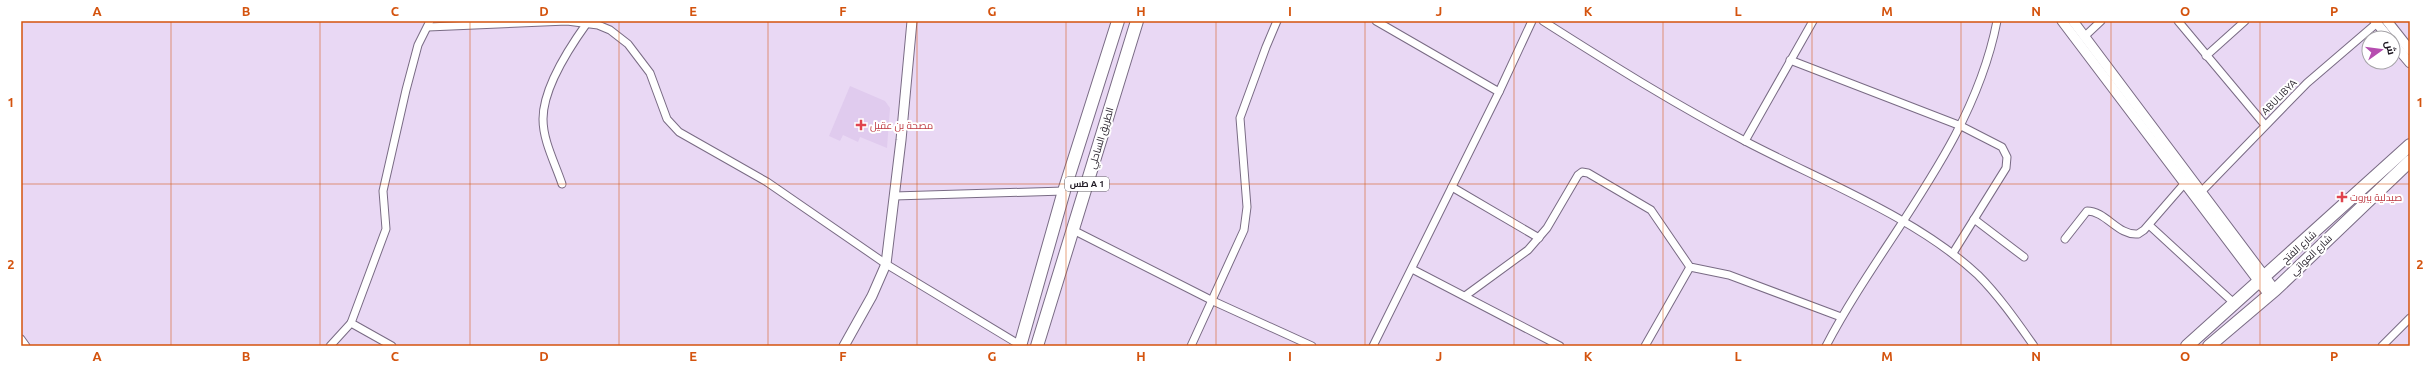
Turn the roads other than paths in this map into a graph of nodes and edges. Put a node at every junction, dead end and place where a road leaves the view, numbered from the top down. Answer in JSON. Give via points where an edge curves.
{"nodes":[{"id":1,"x":912,"y":21,"type":"edge"},
{"id":2,"x":1118,"y":21,"type":"edge"},
{"id":3,"x":1137,"y":21,"type":"edge"},
{"id":4,"x":1277,"y":21,"type":"edge"},
{"id":5,"x":1376,"y":21,"type":"edge"},
{"id":6,"x":1532,"y":21,"type":"edge"},
{"id":7,"x":1542,"y":21,"type":"edge"},
{"id":8,"x":1813,"y":21,"type":"edge"},
{"id":9,"x":1997,"y":21,"type":"edge"},
{"id":10,"x":2062,"y":21,"type":"edge"},
{"id":11,"x":2073,"y":21,"type":"edge"},
{"id":12,"x":2101,"y":21,"type":"edge"},
{"id":13,"x":2178,"y":21,"type":"edge"},
{"id":14,"x":2245,"y":21,"type":"edge"},
{"id":15,"x":2387,"y":21,"type":"edge"},
{"id":16,"x":2376,"y":22,"type":"edge"},
{"id":17,"x":587,"y":23,"type":"junction"},
{"id":18,"x":429,"y":24,"type":"edge"},
{"id":19,"x":2382,"y":30,"type":"edge"},
{"id":20,"x":2084,"y":37,"type":"junction"},
{"id":21,"x":2410,"y":50,"type":"edge"},
{"id":22,"x":2401,"y":52,"type":"edge"},
{"id":23,"x":2206,"y":56,"type":"junction"},
{"id":24,"x":1790,"y":60,"type":"junction"},
{"id":25,"x":2410,"y":63,"type":"edge"},
{"id":26,"x":1499,"y":92,"type":"junction"},
{"id":27,"x":2265,"y":125,"type":"junction"},
{"id":28,"x":1962,"y":126,"type":"junction"},
{"id":29,"x":1745,"y":141,"type":"junction"},
{"id":30,"x":2410,"y":146,"type":"edge"},
{"id":31,"x":2410,"y":161,"type":"edge"},
{"id":32,"x":562,"y":184,"type":"dead end"},
{"id":33,"x":2184,"y":184,"type":"junction"},
{"id":34,"x":1452,"y":186,"type":"junction"},
{"id":35,"x":1064,"y":191,"type":"junction"},
{"id":36,"x":2202,"y":191,"type":"junction"},
{"id":37,"x":894,"y":196,"type":"junction"},
{"id":38,"x":1974,"y":219,"type":"junction"},
{"id":39,"x":1904,"y":222,"type":"junction"},
{"id":40,"x":2149,"y":225,"type":"junction"},
{"id":41,"x":1073,"y":230,"type":"junction"},
{"id":42,"x":1539,"y":238,"type":"junction"},
{"id":43,"x":2065,"y":239,"type":"dead end"},
{"id":44,"x":1953,"y":253,"type":"junction"},
{"id":45,"x":2024,"y":257,"type":"dead end"},
{"id":46,"x":886,"y":264,"type":"junction"},
{"id":47,"x":1690,"y":267,"type":"junction"},
{"id":48,"x":1412,"y":268,"type":"junction"},
{"id":49,"x":2263,"y":280,"type":"junction"},
{"id":50,"x":2272,"y":292,"type":"junction"},
{"id":51,"x":1465,"y":296,"type":"junction"},
{"id":52,"x":1213,"y":301,"type":"junction"},
{"id":53,"x":2235,"y":304,"type":"junction"},
{"id":54,"x":1841,"y":317,"type":"junction"},
{"id":55,"x":2410,"y":318,"type":"edge"},
{"id":56,"x":351,"y":323,"type":"junction"},
{"id":57,"x":21,"y":339,"type":"edge"},
{"id":58,"x":2032,"y":343,"type":"edge"},
{"id":59,"x":1550,"y":344,"type":"edge"},
{"id":60,"x":1020,"y":345,"type":"edge"},
{"id":61,"x":26,"y":346,"type":"edge"},
{"id":62,"x":330,"y":346,"type":"edge"},
{"id":63,"x":392,"y":346,"type":"edge"},
{"id":64,"x":844,"y":346,"type":"edge"},
{"id":65,"x":1037,"y":346,"type":"edge"},
{"id":66,"x":1191,"y":346,"type":"edge"},
{"id":67,"x":1312,"y":346,"type":"edge"},
{"id":68,"x":1373,"y":346,"type":"edge"},
{"id":69,"x":1560,"y":346,"type":"edge"},
{"id":70,"x":1645,"y":346,"type":"edge"},
{"id":71,"x":1826,"y":346,"type":"edge"},
{"id":72,"x":2024,"y":346,"type":"edge"},
{"id":73,"x":2187,"y":346,"type":"edge"},
{"id":74,"x":2209,"y":346,"type":"edge"},
{"id":75,"x":2382,"y":346,"type":"edge"}],
"edges":[{"from":1,"to":37,"type":"street"},
{"from":2,"to":35,"type":"main road","name":"الطريق الساحلي","number":"طس A 1"},
{"from":3,"to":41,"type":"main road","name":"الطريق الساحلي","number":"طس A 1"},
{"from":4,"to":52,"type":"street","via":[[1240,118],[1248,207],[1244,230]]},
{"from":5,"to":26,"type":"street"},
{"from":6,"to":26,"type":"street"},
{"from":7,"to":29,"type":"street","via":[[1646,86]]},
{"from":8,"to":24,"type":"street"},
{"from":9,"to":28,"type":"street","via":[[1985,64]]},
{"from":10,"to":33,"type":"street"},
{"from":11,"to":20,"type":"street"},
{"from":12,"to":20,"type":"street"},
{"from":13,"to":23,"type":"street"},
{"from":14,"to":23,"type":"street"},
{"from":15,"to":21,"type":"street"},
{"from":16,"to":19,"type":"street"},
{"from":16,"to":27,"type":"street","name":"ABULIBYA","via":[[2307,83]]},
{"from":17,"to":18,"type":"street","via":[[567,21]]},
{"from":17,"to":32,"type":"street","via":[[570,47],[544,108],[543,120],[547,141]]},
{"from":17,"to":46,"type":"street","via":[[610,30],[628,44],[650,73],[667,120],[679,132],[767,182]]},
{"from":18,"to":56,"type":"street","via":[[418,45],[383,191],[386,229]]},
{"from":20,"to":36,"type":"street"},
{"from":22,"to":25,"type":"street"},
{"from":23,"to":27,"type":"street"},
{"from":24,"to":28,"type":"street"},
{"from":24,"to":29,"type":"street"},
{"from":26,"to":34,"type":"street"},
{"from":27,"to":36,"type":"street","name":"ABULIBYA"},
{"from":28,"to":38,"type":"street","via":[[2002,147],[2007,157],[2006,168]]},
{"from":28,"to":39,"type":"street"},
{"from":29,"to":39,"type":"street"},
{"from":30,"to":49,"type":"main road","name":"شارع الفتح"},
{"from":31,"to":50,"type":"main road","name":"شارع العواتي"},
{"from":33,"to":40,"type":"street"},
{"from":33,"to":49,"type":"street"},
{"from":34,"to":42,"type":"street"},
{"from":34,"to":48,"type":"street"},
{"from":35,"to":37,"type":"street"},
{"from":35,"to":60,"type":"main road","name":"الطريق الساحلي","number":"طس A 1"},
{"from":36,"to":49,"type":"street"},
{"from":37,"to":46,"type":"street"},
{"from":38,"to":44,"type":"street"},
{"from":38,"to":45,"type":"street"},
{"from":39,"to":44,"type":"street"},
{"from":39,"to":54,"type":"street"},
{"from":40,"to":43,"type":"street","via":[[2142,232],[2133,235],[2094,212],[2087,211]]},
{"from":40,"to":53,"type":"street"},
{"from":41,"to":52,"type":"street"},
{"from":41,"to":65,"type":"main road","name":"الطريق الساحلي","number":"طس A 1"},
{"from":42,"to":47,"type":"street","via":[[1578,175],[1582,172],[1588,173],[1651,210]]},
{"from":42,"to":51,"type":"street","via":[[1528,250]]},
{"from":44,"to":58,"type":"street","via":[[1979,276],[2013,315]]},
{"from":46,"to":60,"type":"street"},
{"from":46,"to":64,"type":"street","via":[[872,296]]},
{"from":47,"to":54,"type":"street","via":[[1729,275]]},
{"from":47,"to":70,"type":"street"},
{"from":48,"to":51,"type":"street"},
{"from":48,"to":68,"type":"street"},
{"from":49,"to":50,"type":"street"},
{"from":49,"to":53,"type":"main road","name":"شارع الفتح"},
{"from":50,"to":74,"type":"main road","name":"شارع العواتي"},
{"from":51,"to":59,"type":"street"},
{"from":52,"to":66,"type":"street"},
{"from":52,"to":67,"type":"street"},
{"from":53,"to":73,"type":"main road","name":"شارع الفتح"},
{"from":54,"to":71,"type":"street"},
{"from":55,"to":75,"type":"street"},
{"from":56,"to":62,"type":"street"},
{"from":56,"to":63,"type":"street"},
{"from":57,"to":61,"type":"street"},
{"from":58,"to":72,"type":"street"},
{"from":59,"to":69,"type":"street"}]}
